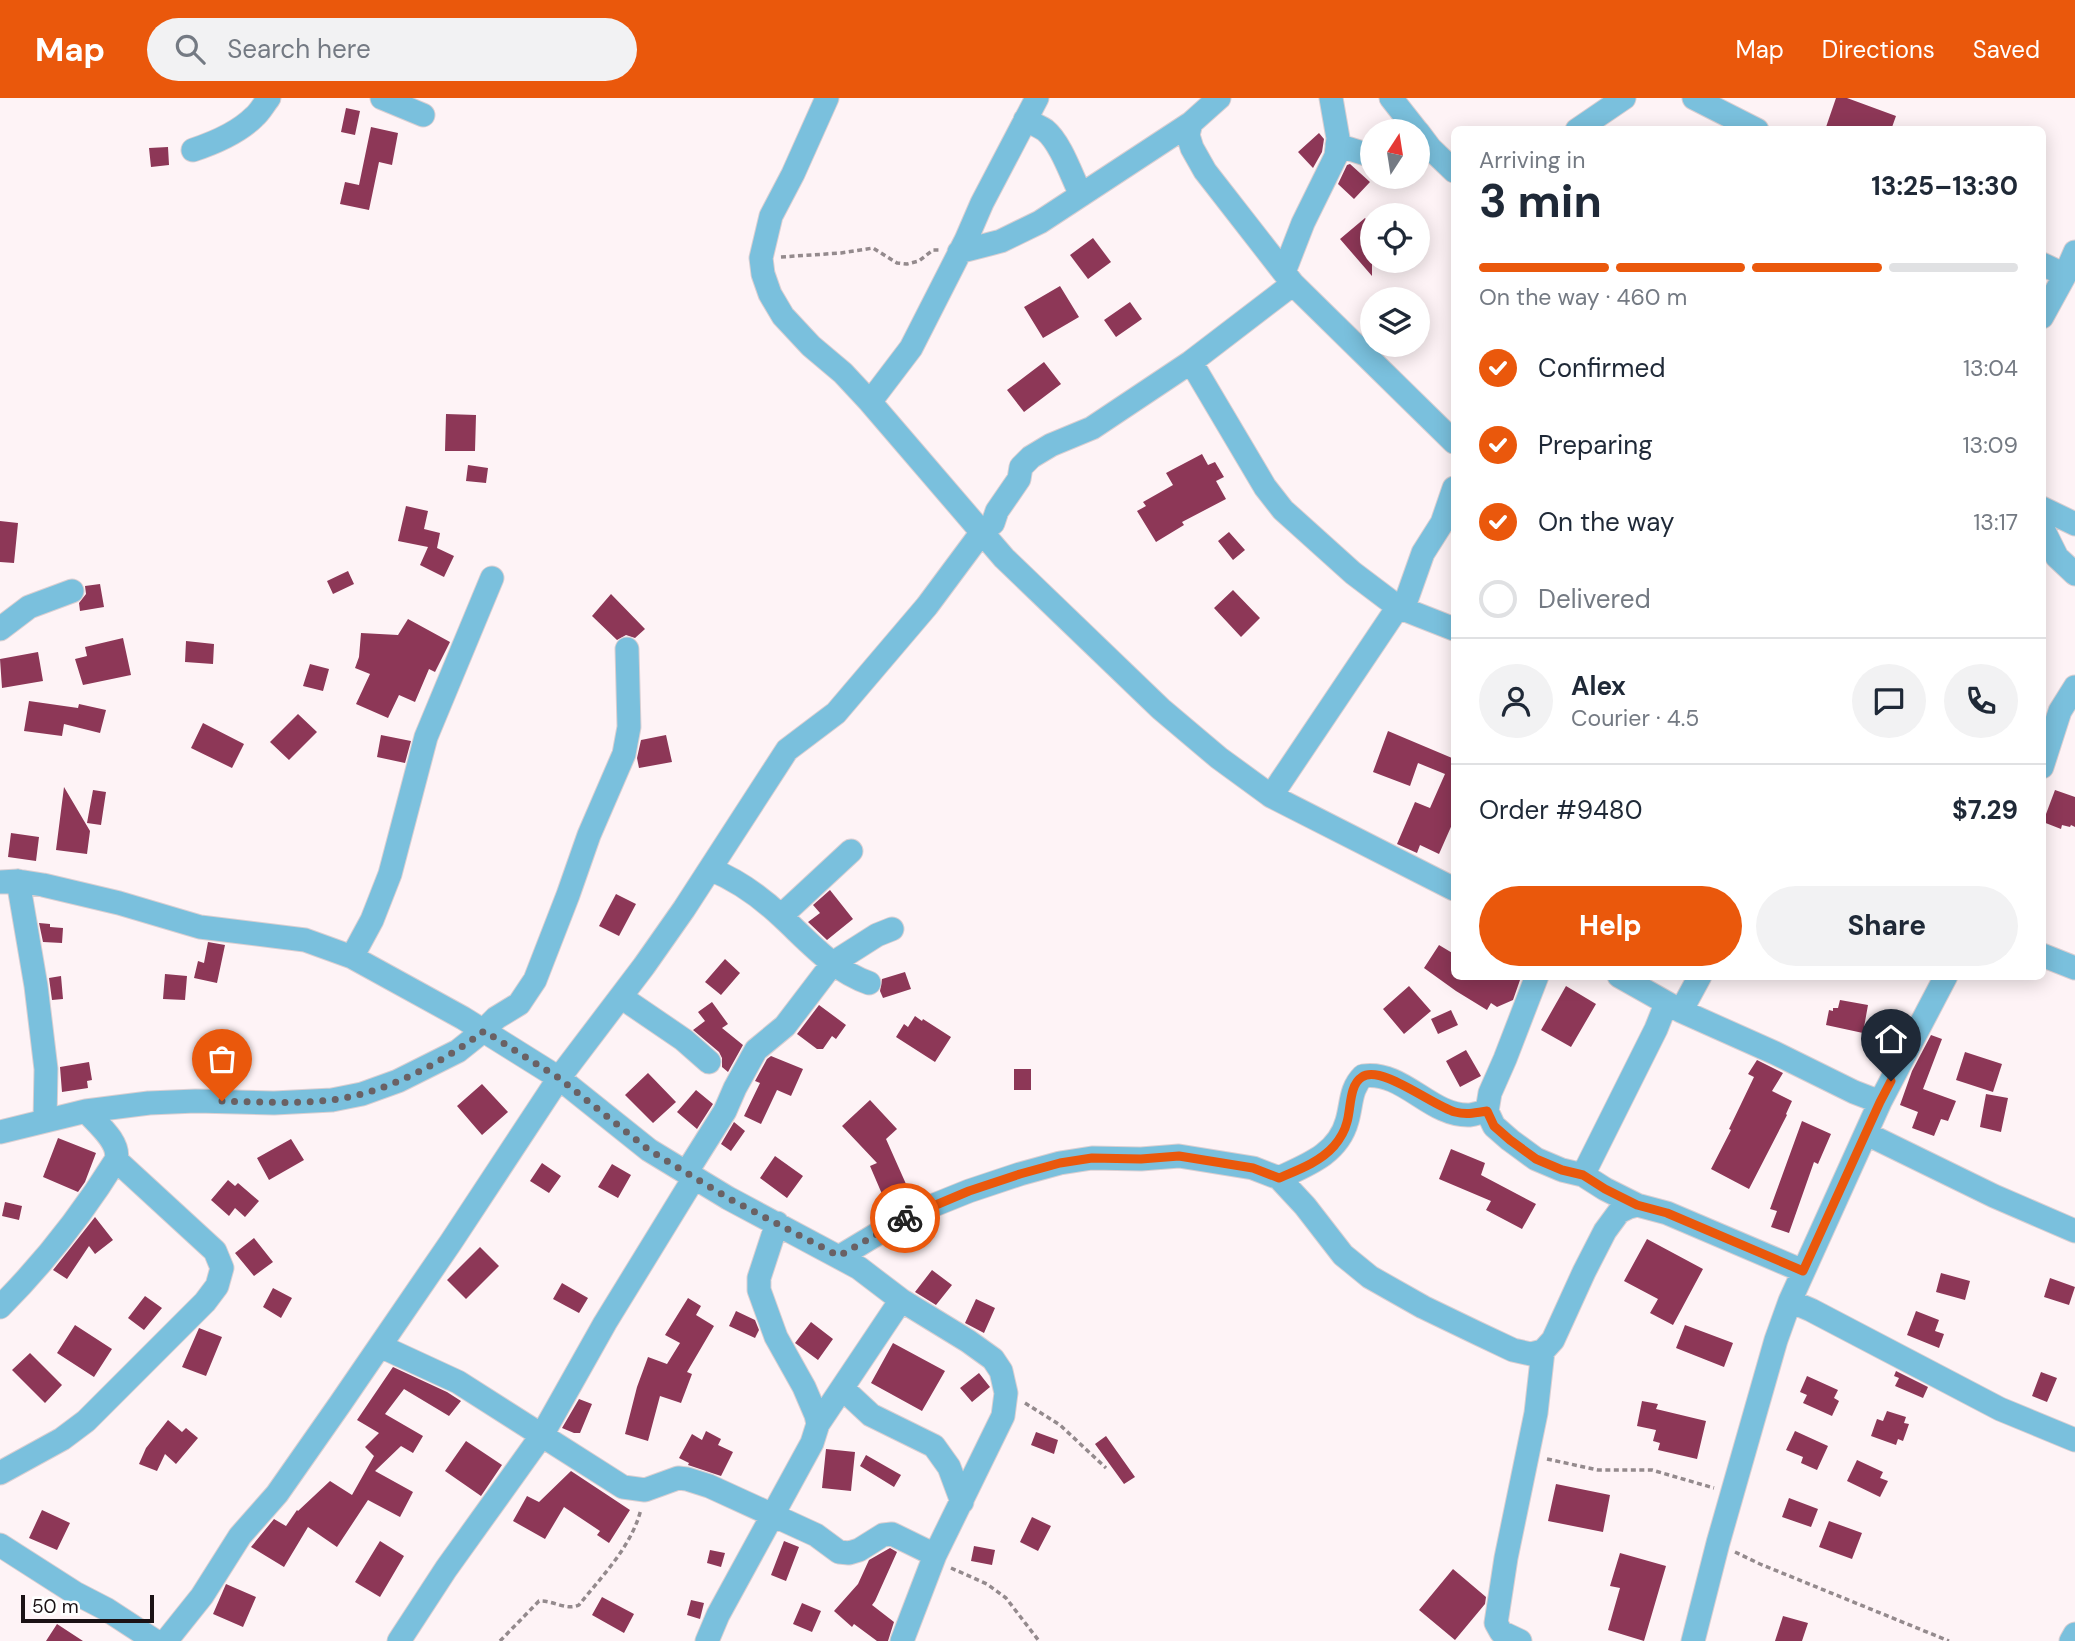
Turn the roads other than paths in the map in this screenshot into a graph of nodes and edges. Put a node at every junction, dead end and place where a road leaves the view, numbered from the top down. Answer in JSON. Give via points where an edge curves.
{"nodes":[{"id":1,"x":268,"y":98,"type":"edge"},
{"id":2,"x":382,"y":98,"type":"edge"},
{"id":3,"x":827,"y":98,"type":"edge"},
{"id":4,"x":1037,"y":98,"type":"edge"},
{"id":5,"x":1219,"y":98,"type":"edge"},
{"id":6,"x":1331,"y":98,"type":"edge"},
{"id":7,"x":1391,"y":98,"type":"edge"},
{"id":8,"x":1624,"y":98,"type":"edge"},
{"id":9,"x":1694,"y":98,"type":"edge"},
{"id":10,"x":424,"y":115,"type":"dead end"},
{"id":11,"x":1405,"y":119,"type":"edge"},
{"id":12,"x":1025,"y":120,"type":"junction"},
{"id":13,"x":1191,"y":123,"type":"junction"},
{"id":14,"x":1583,"y":126,"type":"edge"},
{"id":15,"x":1749,"y":126,"type":"edge"},
{"id":16,"x":1337,"y":145,"type":"junction"},
{"id":17,"x":192,"y":150,"type":"dead end"},
{"id":18,"x":1430,"y":150,"type":"edge"},
{"id":19,"x":1360,"y":152,"type":"edge"},
{"id":20,"x":1451,"y":168,"type":"edge"},
{"id":21,"x":1081,"y":195,"type":"junction"},
{"id":22,"x":2075,"y":252,"type":"edge"},
{"id":23,"x":958,"y":253,"type":"junction"},
{"id":24,"x":2046,"y":269,"type":"edge"},
{"id":25,"x":1289,"y":278,"type":"junction"},
{"id":26,"x":2065,"y":290,"type":"edge"},
{"id":27,"x":2046,"y":312,"type":"edge"},
{"id":28,"x":1191,"y":362,"type":"junction"},
{"id":29,"x":870,"y":402,"type":"junction"},
{"id":30,"x":1451,"y":439,"type":"edge"},
{"id":31,"x":1451,"y":496,"type":"edge"},
{"id":32,"x":2046,"y":510,"type":"edge"},
{"id":33,"x":2075,"y":524,"type":"edge"},
{"id":34,"x":982,"y":532,"type":"junction"},
{"id":35,"x":2046,"y":535,"type":"edge"},
{"id":36,"x":2075,"y":574,"type":"edge"},
{"id":37,"x":492,"y":578,"type":"dead end"},
{"id":38,"x":72,"y":591,"type":"dead end"},
{"id":39,"x":1398,"y":607,"type":"junction"},
{"id":40,"x":1451,"y":628,"type":"edge"},
{"id":41,"x":0,"y":629,"type":"edge"},
{"id":42,"x":627,"y":649,"type":"dead end"},
{"id":43,"x":2075,"y":687,"type":"edge"},
{"id":44,"x":2051,"y":709,"type":"edge"},
{"id":45,"x":2046,"y":741,"type":"edge"},
{"id":46,"x":1271,"y":796,"type":"junction"},
{"id":47,"x":851,"y":851,"type":"dead end"},
{"id":48,"x":710,"y":869,"type":"junction"},
{"id":49,"x":9,"y":882,"type":"edge"},
{"id":50,"x":1451,"y":887,"type":"edge"},
{"id":51,"x":781,"y":916,"type":"junction"},
{"id":52,"x":892,"y":929,"type":"dead end"},
{"id":53,"x":352,"y":957,"type":"junction"},
{"id":54,"x":2046,"y":957,"type":"edge"},
{"id":55,"x":833,"y":963,"type":"junction"},
{"id":56,"x":2075,"y":968,"type":"edge"},
{"id":57,"x":1535,"y":980,"type":"edge"},
{"id":58,"x":1626,"y":980,"type":"edge"},
{"id":59,"x":1697,"y":980,"type":"edge"},
{"id":60,"x":1944,"y":980,"type":"edge"},
{"id":61,"x":869,"y":983,"type":"dead end"},
{"id":62,"x":621,"y":998,"type":"junction"},
{"id":63,"x":1673,"y":1007,"type":"junction"},
{"id":64,"x":484,"y":1031,"type":"junction"},
{"id":65,"x":709,"y":1062,"type":"dead end"},
{"id":66,"x":559,"y":1078,"type":"junction"},
{"id":67,"x":1880,"y":1102,"type":"junction"},
{"id":68,"x":86,"y":1111,"type":"junction"},
{"id":69,"x":1487,"y":1111,"type":"junction"},
{"id":70,"x":45,"y":1120,"type":"junction"},
{"id":71,"x":0,"y":1132,"type":"edge"},
{"id":72,"x":1867,"y":1134,"type":"junction"},
{"id":73,"x":116,"y":1160,"type":"junction"},
{"id":74,"x":690,"y":1175,"type":"junction"},
{"id":75,"x":1583,"y":1175,"type":"junction"},
{"id":76,"x":1279,"y":1178,"type":"junction"},
{"id":77,"x":1637,"y":1205,"type":"junction"},
{"id":78,"x":777,"y":1223,"type":"junction"},
{"id":79,"x":2075,"y":1230,"type":"edge"},
{"id":80,"x":839,"y":1256,"type":"junction"},
{"id":81,"x":1803,"y":1271,"type":"junction"},
{"id":82,"x":901,"y":1300,"type":"junction"},
{"id":83,"x":1790,"y":1301,"type":"junction"},
{"id":84,"x":0,"y":1307,"type":"edge"},
{"id":85,"x":380,"y":1346,"type":"junction"},
{"id":86,"x":1543,"y":1351,"type":"junction"},
{"id":87,"x":842,"y":1388,"type":"junction"},
{"id":88,"x":818,"y":1424,"type":"junction"},
{"id":89,"x":542,"y":1435,"type":"junction"},
{"id":90,"x":2075,"y":1440,"type":"edge"},
{"id":91,"x":0,"y":1474,"type":"edge"},
{"id":92,"x":962,"y":1502,"type":"junction"},
{"id":93,"x":772,"y":1515,"type":"junction"},
{"id":94,"x":0,"y":1545,"type":"edge"},
{"id":95,"x":934,"y":1557,"type":"junction"},
{"id":96,"x":2075,"y":1634,"type":"edge"},
{"id":97,"x":155,"y":1641,"type":"edge"},
{"id":98,"x":166,"y":1641,"type":"edge"},
{"id":99,"x":400,"y":1641,"type":"edge"},
{"id":100,"x":707,"y":1641,"type":"edge"},
{"id":101,"x":902,"y":1641,"type":"edge"},
{"id":102,"x":1520,"y":1641,"type":"edge"},
{"id":103,"x":1693,"y":1641,"type":"edge"},
{"id":104,"x":2071,"y":1641,"type":"edge"}],
"edges":[{"from":1,"to":17,"type":"street","via":[[255,117],[212,144]]},
{"from":2,"to":10,"type":"street"},
{"from":3,"to":29,"type":"street","via":[[771,216],[761,258],[763,274],[783,316]]},
{"from":4,"to":12,"type":"street"},
{"from":5,"to":13,"type":"street"},
{"from":6,"to":16,"type":"street"},
{"from":7,"to":11,"type":"street"},
{"from":8,"to":14,"type":"street"},
{"from":9,"to":15,"type":"street"},
{"from":12,"to":21,"type":"street","via":[[1044,129],[1056,143]]},
{"from":12,"to":23,"type":"street"},
{"from":13,"to":21,"type":"street"},
{"from":13,"to":25,"type":"street","via":[[1188,135],[1205,171]]},
{"from":16,"to":19,"type":"street"},
{"from":16,"to":25,"type":"street","via":[[1303,223]]},
{"from":18,"to":20,"type":"street"},
{"from":21,"to":23,"type":"street","via":[[1011,236]]},
{"from":22,"to":26,"type":"street"},
{"from":23,"to":29,"type":"street","via":[[911,348]]},
{"from":24,"to":26,"type":"street"},
{"from":25,"to":28,"type":"street"},
{"from":25,"to":30,"type":"street"},
{"from":26,"to":27,"type":"street"},
{"from":28,"to":34,"type":"street","via":[[1092,428],[1031,457],[1021,467],[993,523]]},
{"from":28,"to":39,"type":"street","via":[[1283,510]]},
{"from":29,"to":34,"type":"street"},
{"from":31,"to":39,"type":"street","via":[[1406,601]]},
{"from":32,"to":33,"type":"street"},
{"from":34,"to":46,"type":"street","via":[[1161,709]]},
{"from":34,"to":48,"type":"street","via":[[927,606],[836,713],[787,750]]},
{"from":35,"to":36,"type":"street","via":[[2057,557]]},
{"from":37,"to":53,"type":"street","via":[[426,737],[390,873]]},
{"from":38,"to":41,"type":"street","via":[[29,607]]},
{"from":39,"to":40,"type":"street"},
{"from":39,"to":46,"type":"street"},
{"from":42,"to":64,"type":"street","via":[[629,727],[624,754],[534,980],[519,1004]]},
{"from":43,"to":44,"type":"street"},
{"from":44,"to":45,"type":"street"},
{"from":46,"to":50,"type":"street"},
{"from":47,"to":51,"type":"street"},
{"from":48,"to":51,"type":"street","via":[[741,883]]},
{"from":48,"to":62,"type":"street"},
{"from":49,"to":53,"type":"street","via":[[120,903],[200,927],[305,940]]},
{"from":49,"to":70,"type":"street","via":[[36,986],[46,1069]]},
{"from":51,"to":55,"type":"street"},
{"from":52,"to":55,"type":"street"},
{"from":53,"to":64,"type":"street"},
{"from":54,"to":56,"type":"street"},
{"from":55,"to":61,"type":"street"},
{"from":55,"to":74,"type":"street","via":[[785,1026],[756,1049]]},
{"from":57,"to":69,"type":"street"},
{"from":58,"to":63,"type":"street"},
{"from":59,"to":63,"type":"street"},
{"from":60,"to":67,"type":"street"},
{"from":62,"to":65,"type":"street"},
{"from":62,"to":66,"type":"street"},
{"from":63,"to":67,"type":"street"},
{"from":63,"to":75,"type":"street"},
{"from":64,"to":66,"type":"street"},
{"from":64,"to":68,"type":"street","via":[[458,1051],[362,1094],[332,1100],[149,1103]]},
{"from":66,"to":74,"type":"street","via":[[649,1150]]},
{"from":66,"to":85,"type":"street"},
{"from":67,"to":72,"type":"street"},
{"from":68,"to":70,"type":"street"},
{"from":68,"to":73,"type":"street","via":[[114,1144]]},
{"from":69,"to":75,"type":"street","via":[[1494,1126],[1536,1159]]},
{"from":69,"to":76,"type":"street","via":[[1457,1113],[1405,1085],[1374,1074],[1363,1076],[1355,1084],[1347,1122],[1333,1147]]},
{"from":70,"to":71,"type":"street"},
{"from":72,"to":79,"type":"street"},
{"from":72,"to":81,"type":"street"},
{"from":73,"to":84,"type":"street","via":[[85,1208]]},
{"from":73,"to":91,"type":"street","via":[[215,1251],[222,1268],[217,1286],[86,1421]]},
{"from":74,"to":78,"type":"street"},
{"from":74,"to":89,"type":"street"},
{"from":75,"to":77,"type":"street"},
{"from":76,"to":80,"type":"street","via":[[1253,1168],[1179,1156],[1060,1163],[907,1216]]},
{"from":76,"to":86,"type":"street","via":[[1343,1255],[1370,1276],[1513,1350]]},
{"from":77,"to":81,"type":"street","via":[[1667,1213]]},
{"from":77,"to":86,"type":"street","via":[[1619,1212],[1605,1231],[1553,1340]]},
{"from":78,"to":80,"type":"street"},
{"from":78,"to":88,"type":"street","via":[[759,1278],[760,1290],[776,1337]]},
{"from":80,"to":82,"type":"street"},
{"from":81,"to":83,"type":"street"},
{"from":82,"to":87,"type":"street"},
{"from":82,"to":92,"type":"street","via":[[968,1341],[1001,1371],[1006,1406]]},
{"from":83,"to":90,"type":"street","via":[[2000,1409]]},
{"from":83,"to":103,"type":"street"},
{"from":85,"to":89,"type":"street","via":[[458,1382]]},
{"from":85,"to":98,"type":"street","via":[[277,1494],[240,1536],[202,1596]]},
{"from":86,"to":102,"type":"street","via":[[1536,1413],[1496,1623],[1501,1632]]},
{"from":87,"to":88,"type":"street"},
{"from":87,"to":92,"type":"street","via":[[872,1415],[934,1447],[949,1467]]},
{"from":88,"to":93,"type":"street"},
{"from":89,"to":93,"type":"street","via":[[623,1487],[645,1490],[687,1479]]},
{"from":89,"to":99,"type":"street"},
{"from":92,"to":95,"type":"street"},
{"from":93,"to":95,"type":"street","via":[[816,1535],[839,1552],[859,1550],[892,1534]]},
{"from":93,"to":100,"type":"street"},
{"from":94,"to":97,"type":"street"},
{"from":95,"to":101,"type":"street"},
{"from":96,"to":104,"type":"street"}]}
